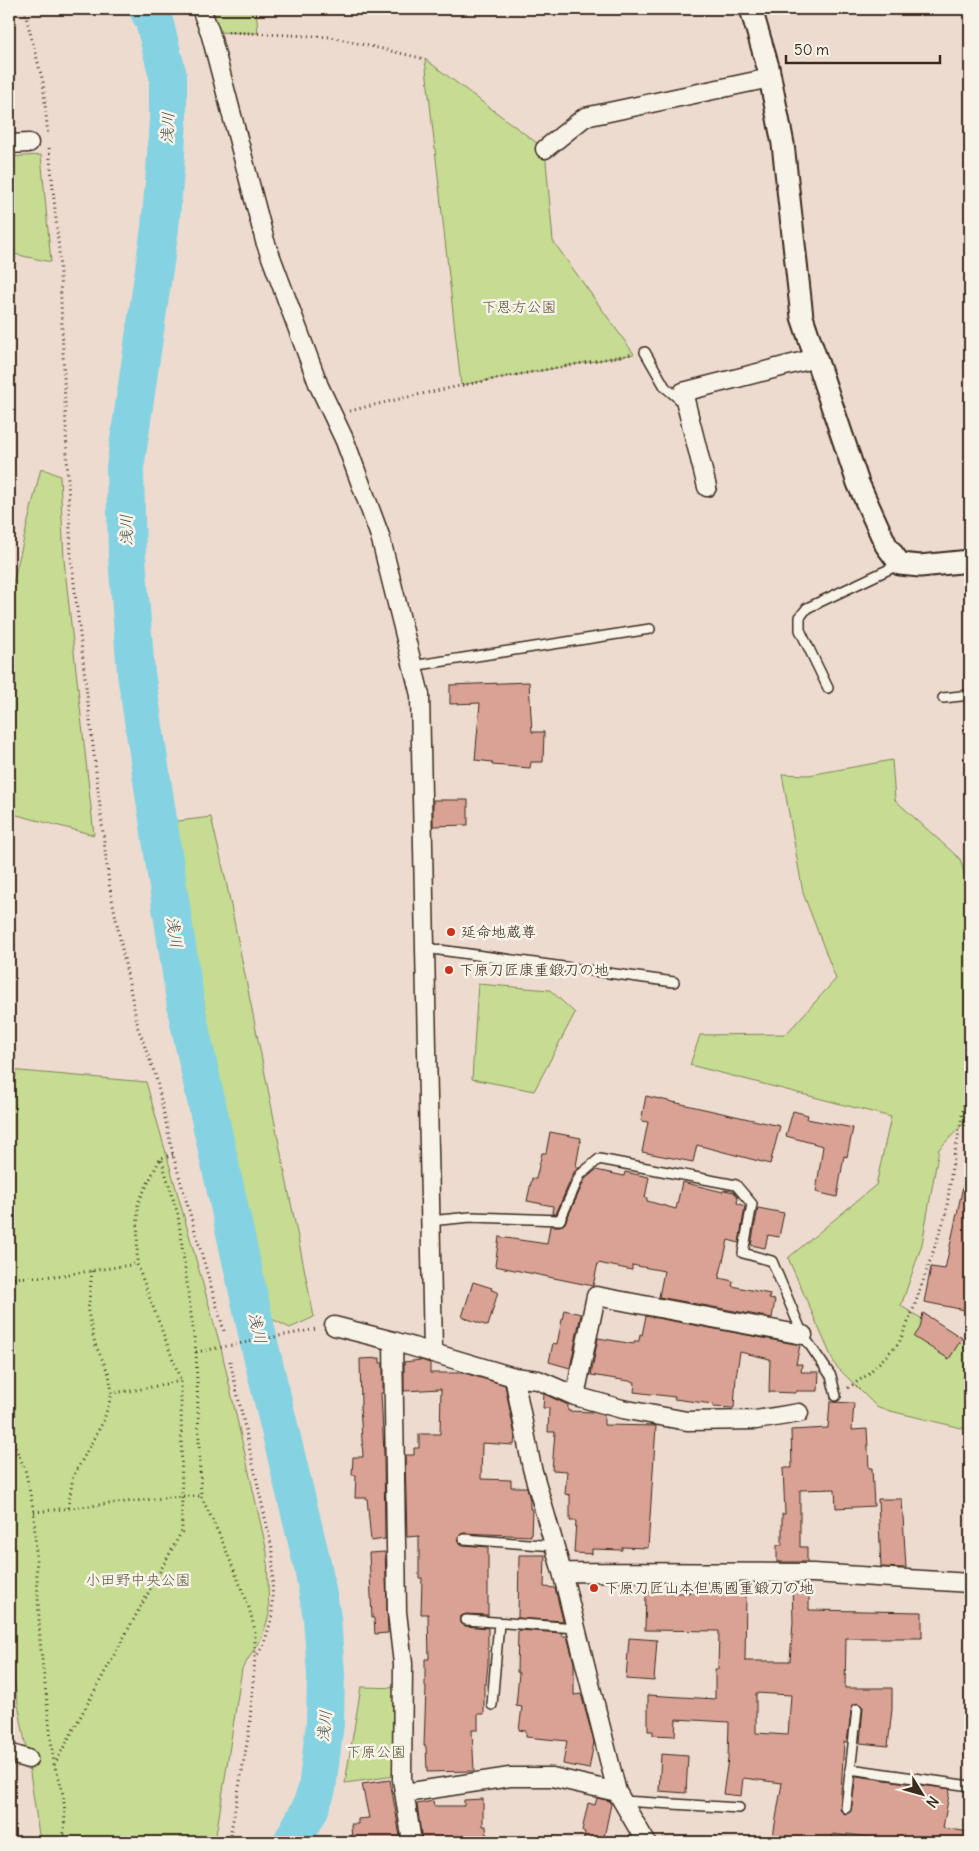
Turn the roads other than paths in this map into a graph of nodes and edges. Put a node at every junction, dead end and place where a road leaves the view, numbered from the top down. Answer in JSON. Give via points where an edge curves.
{"nodes":[{"id":1,"x":201,"y":9,"type":"edge"},
{"id":2,"x":752,"y":9,"type":"edge"},
{"id":3,"x":770,"y":78,"type":"junction"},
{"id":4,"x":29,"y":143,"type":"dead end"},
{"id":5,"x":9,"y":144,"type":"edge"},
{"id":6,"x":545,"y":148,"type":"dead end"},
{"id":7,"x":645,"y":352,"type":"road end"},
{"id":8,"x":816,"y":358,"type":"junction"},
{"id":9,"x":686,"y":405,"type":"junction"},
{"id":10,"x":707,"y":487,"type":"dead end"},
{"id":11,"x":970,"y":561,"type":"edge"},
{"id":12,"x":900,"y":564,"type":"junction"},
{"id":13,"x":650,"y":629,"type":"dead end"},
{"id":14,"x":412,"y":666,"type":"junction"},
{"id":15,"x":828,"y":688,"type":"dead end"},
{"id":16,"x":970,"y":695,"type":"edge"},
{"id":17,"x":942,"y":698,"type":"dead end"},
{"id":18,"x":425,"y":948,"type":"junction"},
{"id":19,"x":674,"y":982,"type":"dead end"},
{"id":20,"x":429,"y":1221,"type":"junction"},
{"id":21,"x":334,"y":1326,"type":"road end"},
{"id":22,"x":803,"y":1335,"type":"junction"},
{"id":23,"x":393,"y":1341,"type":"junction"},
{"id":24,"x":433,"y":1352,"type":"junction"},
{"id":25,"x":514,"y":1377,"type":"junction"},
{"id":26,"x":575,"y":1396,"type":"junction"},
{"id":27,"x":836,"y":1396,"type":"road end"},
{"id":28,"x":799,"y":1414,"type":"dead end"},
{"id":29,"x":464,"y":1539,"type":"dead end"},
{"id":30,"x":555,"y":1546,"type":"junction"},
{"id":31,"x":562,"y":1572,"type":"junction"},
{"id":32,"x":970,"y":1583,"type":"edge"},
{"id":33,"x":466,"y":1620,"type":"dead end"},
{"id":34,"x":499,"y":1623,"type":"junction"},
{"id":35,"x":576,"y":1628,"type":"junction"},
{"id":36,"x":492,"y":1704,"type":"dead end"},
{"id":37,"x":857,"y":1710,"type":"dead end"},
{"id":38,"x":9,"y":1753,"type":"edge"},
{"id":39,"x":28,"y":1760,"type":"dead end"},
{"id":40,"x":850,"y":1769,"type":"junction"},
{"id":41,"x":970,"y":1786,"type":"edge"},
{"id":42,"x":405,"y":1793,"type":"junction"},
{"id":43,"x":620,"y":1797,"type":"junction"},
{"id":44,"x":739,"y":1808,"type":"dead end"},
{"id":45,"x":846,"y":1808,"type":"dead end"},
{"id":46,"x":412,"y":1842,"type":"edge"},
{"id":47,"x":646,"y":1842,"type":"edge"}],
"edges":[{"from":1,"to":14,"type":"street","via":[[210,32],[265,241],[380,536]]},
{"from":2,"to":3,"type":"street"},
{"from":3,"to":6,"type":"street","via":[[585,117]]},
{"from":3,"to":8,"type":"street","via":[[783,144],[802,317]]},
{"from":4,"to":5,"type":"street"},
{"from":7,"to":9,"type":"lane","via":[[665,387]]},
{"from":8,"to":9,"type":"street","via":[[683,392]]},
{"from":8,"to":12,"type":"street","via":[[858,483],[886,545]]},
{"from":9,"to":10,"type":"street"},
{"from":11,"to":12,"type":"street","via":[[920,566]]},
{"from":12,"to":15,"type":"lane","via":[[807,608],[800,617],[800,630]]},
{"from":13,"to":14,"type":"lane"},
{"from":14,"to":18,"type":"street","via":[[420,695]]},
{"from":16,"to":17,"type":"lane"},
{"from":18,"to":19,"type":"lane"},
{"from":18,"to":20,"type":"street"},
{"from":20,"to":22,"type":"lane","via":[[472,1217],[560,1220],[580,1175],[599,1159],[736,1185],[752,1204],[743,1252],[772,1261]]},
{"from":20,"to":24,"type":"street"},
{"from":21,"to":23,"type":"street"},
{"from":22,"to":26,"type":"street","via":[[596,1296]]},
{"from":22,"to":27,"type":"lane","via":[[831,1376]]},
{"from":23,"to":24,"type":"street"},
{"from":23,"to":42,"type":"street","via":[[397,1612],[403,1664],[402,1779]]},
{"from":24,"to":25,"type":"street"},
{"from":25,"to":26,"type":"street","via":[[538,1380]]},
{"from":25,"to":30,"type":"street","via":[[532,1468]]},
{"from":26,"to":28,"type":"street","via":[[622,1409],[688,1421],[756,1420]]},
{"from":29,"to":30,"type":"lane"},
{"from":30,"to":31,"type":"street"},
{"from":31,"to":32,"type":"street","via":[[813,1573]]},
{"from":31,"to":35,"type":"street"},
{"from":33,"to":34,"type":"lane"},
{"from":34,"to":35,"type":"lane"},
{"from":34,"to":36,"type":"lane"},
{"from":35,"to":43,"type":"street"},
{"from":37,"to":40,"type":"lane"},
{"from":38,"to":39,"type":"street"},
{"from":40,"to":41,"type":"lane"},
{"from":40,"to":45,"type":"lane"},
{"from":42,"to":43,"type":"street","via":[[510,1778],[552,1777]]},
{"from":42,"to":46,"type":"street"},
{"from":43,"to":44,"type":"lane"},
{"from":43,"to":47,"type":"street"}]}
